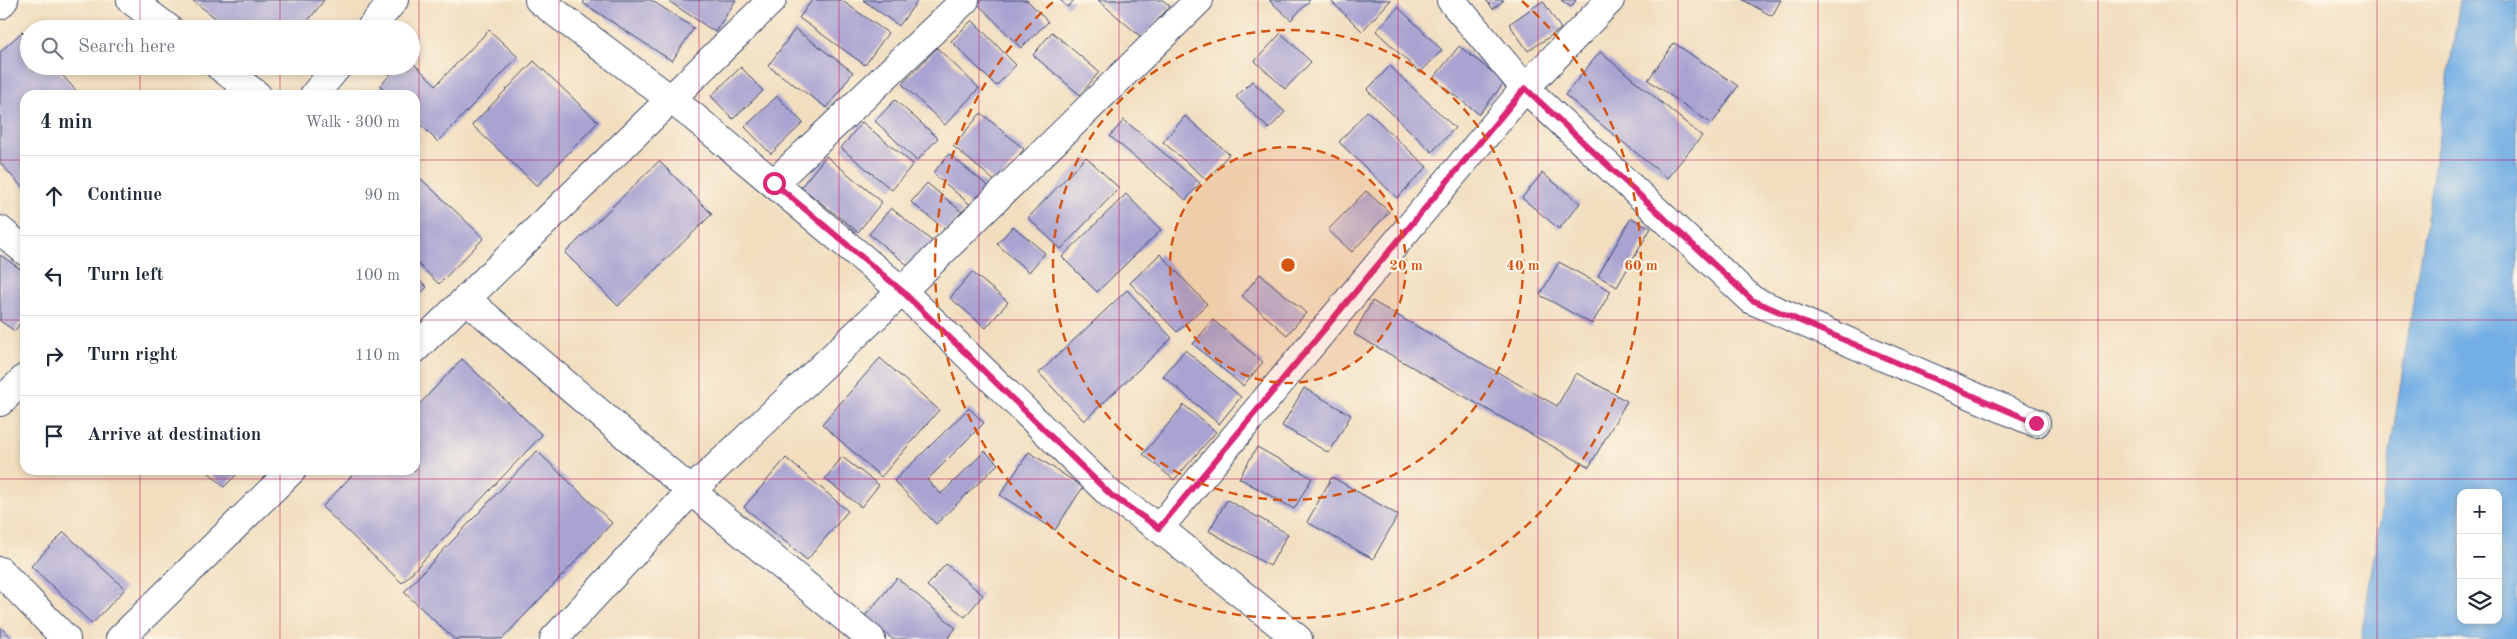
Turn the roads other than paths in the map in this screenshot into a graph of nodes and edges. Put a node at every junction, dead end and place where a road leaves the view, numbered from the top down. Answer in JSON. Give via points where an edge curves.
{"nodes":[{"id":1,"x":4,"y":0,"type":"edge"},
{"id":2,"x":131,"y":0,"type":"edge"},
{"id":3,"x":394,"y":0,"type":"edge"},
{"id":4,"x":539,"y":0,"type":"edge"},
{"id":5,"x":772,"y":0,"type":"edge"},
{"id":6,"x":965,"y":0,"type":"edge"},
{"id":7,"x":1199,"y":0,"type":"edge"},
{"id":8,"x":1451,"y":0,"type":"edge"},
{"id":9,"x":1610,"y":0,"type":"edge"},
{"id":10,"x":0,"y":5,"type":"edge"},
{"id":11,"x":157,"y":20,"type":"edge"},
{"id":12,"x":377,"y":20,"type":"edge"},
{"id":13,"x":230,"y":75,"type":"edge"},
{"id":14,"x":331,"y":75,"type":"edge"},
{"id":15,"x":1525,"y":88,"type":"junction"},
{"id":16,"x":249,"y":90,"type":"edge"},
{"id":17,"x":318,"y":90,"type":"edge"},
{"id":18,"x":670,"y":99,"type":"junction"},
{"id":19,"x":774,"y":183,"type":"junction"},
{"id":20,"x":0,"y":230,"type":"edge"},
{"id":21,"x":20,"y":247,"type":"edge"},
{"id":22,"x":902,"y":291,"type":"junction"},
{"id":23,"x":466,"y":299,"type":"junction"},
{"id":24,"x":420,"y":344,"type":"edge"},
{"id":25,"x":20,"y":383,"type":"edge"},
{"id":26,"x":0,"y":402,"type":"edge"},
{"id":27,"x":2036,"y":423,"type":"dead end"},
{"id":28,"x":287,"y":475,"type":"edge"},
{"id":29,"x":691,"y":491,"type":"junction"},
{"id":30,"x":1159,"y":528,"type":"junction"},
{"id":31,"x":0,"y":571,"type":"edge"},
{"id":32,"x":66,"y":639,"type":"edge"},
{"id":33,"x":120,"y":639,"type":"edge"},
{"id":34,"x":554,"y":639,"type":"edge"},
{"id":35,"x":871,"y":639,"type":"edge"},
{"id":36,"x":1298,"y":639,"type":"edge"}],
"edges":[{"from":1,"to":10,"type":"street"},
{"from":2,"to":11,"type":"street"},
{"from":3,"to":12,"type":"street"},
{"from":4,"to":18,"type":"street"},
{"from":5,"to":18,"type":"street"},
{"from":6,"to":19,"type":"street"},
{"from":7,"to":22,"type":"street"},
{"from":8,"to":15,"type":"street"},
{"from":9,"to":15,"type":"street"},
{"from":13,"to":16,"type":"street"},
{"from":14,"to":17,"type":"street"},
{"from":15,"to":27,"type":"street","via":[[1752,300]]},
{"from":15,"to":30,"type":"street"},
{"from":18,"to":19,"type":"street"},
{"from":18,"to":23,"type":"street"},
{"from":19,"to":22,"type":"street"},
{"from":20,"to":21,"type":"street"},
{"from":22,"to":29,"type":"street"},
{"from":22,"to":30,"type":"street","via":[[1111,495]]},
{"from":23,"to":24,"type":"street"},
{"from":23,"to":29,"type":"street"},
{"from":25,"to":26,"type":"street"},
{"from":28,"to":33,"type":"street"},
{"from":29,"to":34,"type":"street"},
{"from":29,"to":35,"type":"street"},
{"from":30,"to":36,"type":"street"},
{"from":31,"to":32,"type":"street"}]}
